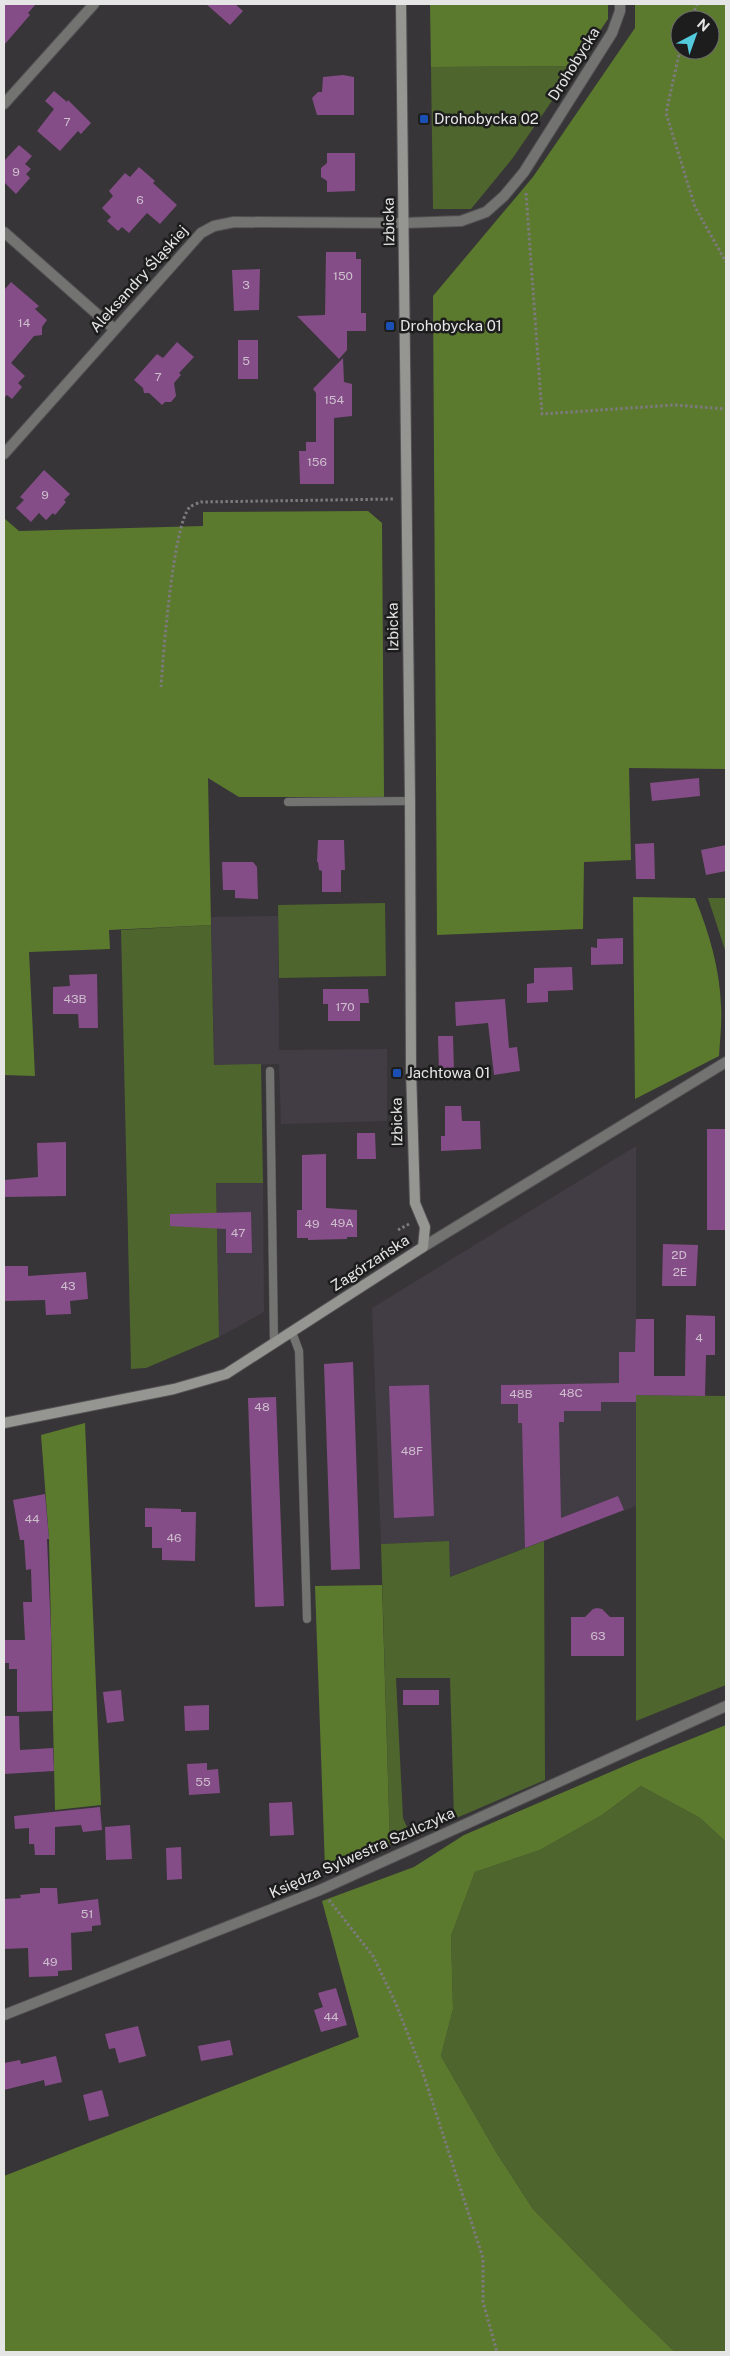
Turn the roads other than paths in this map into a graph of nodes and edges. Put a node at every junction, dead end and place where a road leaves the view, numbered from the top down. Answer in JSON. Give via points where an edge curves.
{"nodes":[{"id":1,"x":94,"y":4,"type":"edge"},
{"id":2,"x":401,"y":4,"type":"edge"},
{"id":3,"x":620,"y":4,"type":"edge"},
{"id":4,"x":4,"y":104,"type":"edge"},
{"id":5,"x":404,"y":223,"type":"junction"},
{"id":6,"x":4,"y":232,"type":"edge"},
{"id":7,"x":114,"y":328,"type":"junction"},
{"id":8,"x":4,"y":454,"type":"edge"},
{"id":9,"x":410,"y":801,"type":"junction"},
{"id":10,"x":288,"y":802,"type":"dead end"},
{"id":11,"x":726,"y":1062,"type":"edge"},
{"id":12,"x":270,"y":1071,"type":"dead end"},
{"id":13,"x":423,"y":1247,"type":"junction"},
{"id":14,"x":292,"y":1332,"type":"junction"},
{"id":15,"x":274,"y":1343,"type":"junction"},
{"id":16,"x":4,"y":1423,"type":"edge"},
{"id":17,"x":307,"y":1619,"type":"dead end"},
{"id":18,"x":726,"y":1706,"type":"edge"},
{"id":19,"x":4,"y":2015,"type":"edge"}],
"edges":[{"from":1,"to":4,"type":"street"},
{"from":2,"to":5,"type":"street","name":"Izbicka"},
{"from":3,"to":5,"type":"street","name":"Drohobycka","via":[[612,33],[524,172],[504,196],[486,212],[461,221]]},
{"from":5,"to":7,"type":"street","name":"Aleksandry Śląskiej","via":[[234,222],[214,226],[201,233]]},
{"from":5,"to":9,"type":"street","name":"Izbicka"},
{"from":6,"to":7,"type":"street"},
{"from":7,"to":8,"type":"street","name":"Aleksandry Śląskiej"},
{"from":9,"to":10,"type":"lane"},
{"from":9,"to":13,"type":"street","name":"Izbicka","via":[[413,1159],[415,1203],[425,1227]]},
{"from":11,"to":13,"type":"street","name":"Zagórzańska"},
{"from":12,"to":15,"type":"lane"},
{"from":13,"to":14,"type":"street","name":"Zagórzańska"},
{"from":14,"to":15,"type":"street","name":"Zagórzańska"},
{"from":14,"to":17,"type":"lane","via":[[299,1351]]},
{"from":15,"to":16,"type":"street","name":"Zagórzańska","via":[[226,1374],[174,1389]]},
{"from":18,"to":19,"type":"street","name":"Księdza Sylwestra Szulczyka","via":[[320,1890]]}]}
